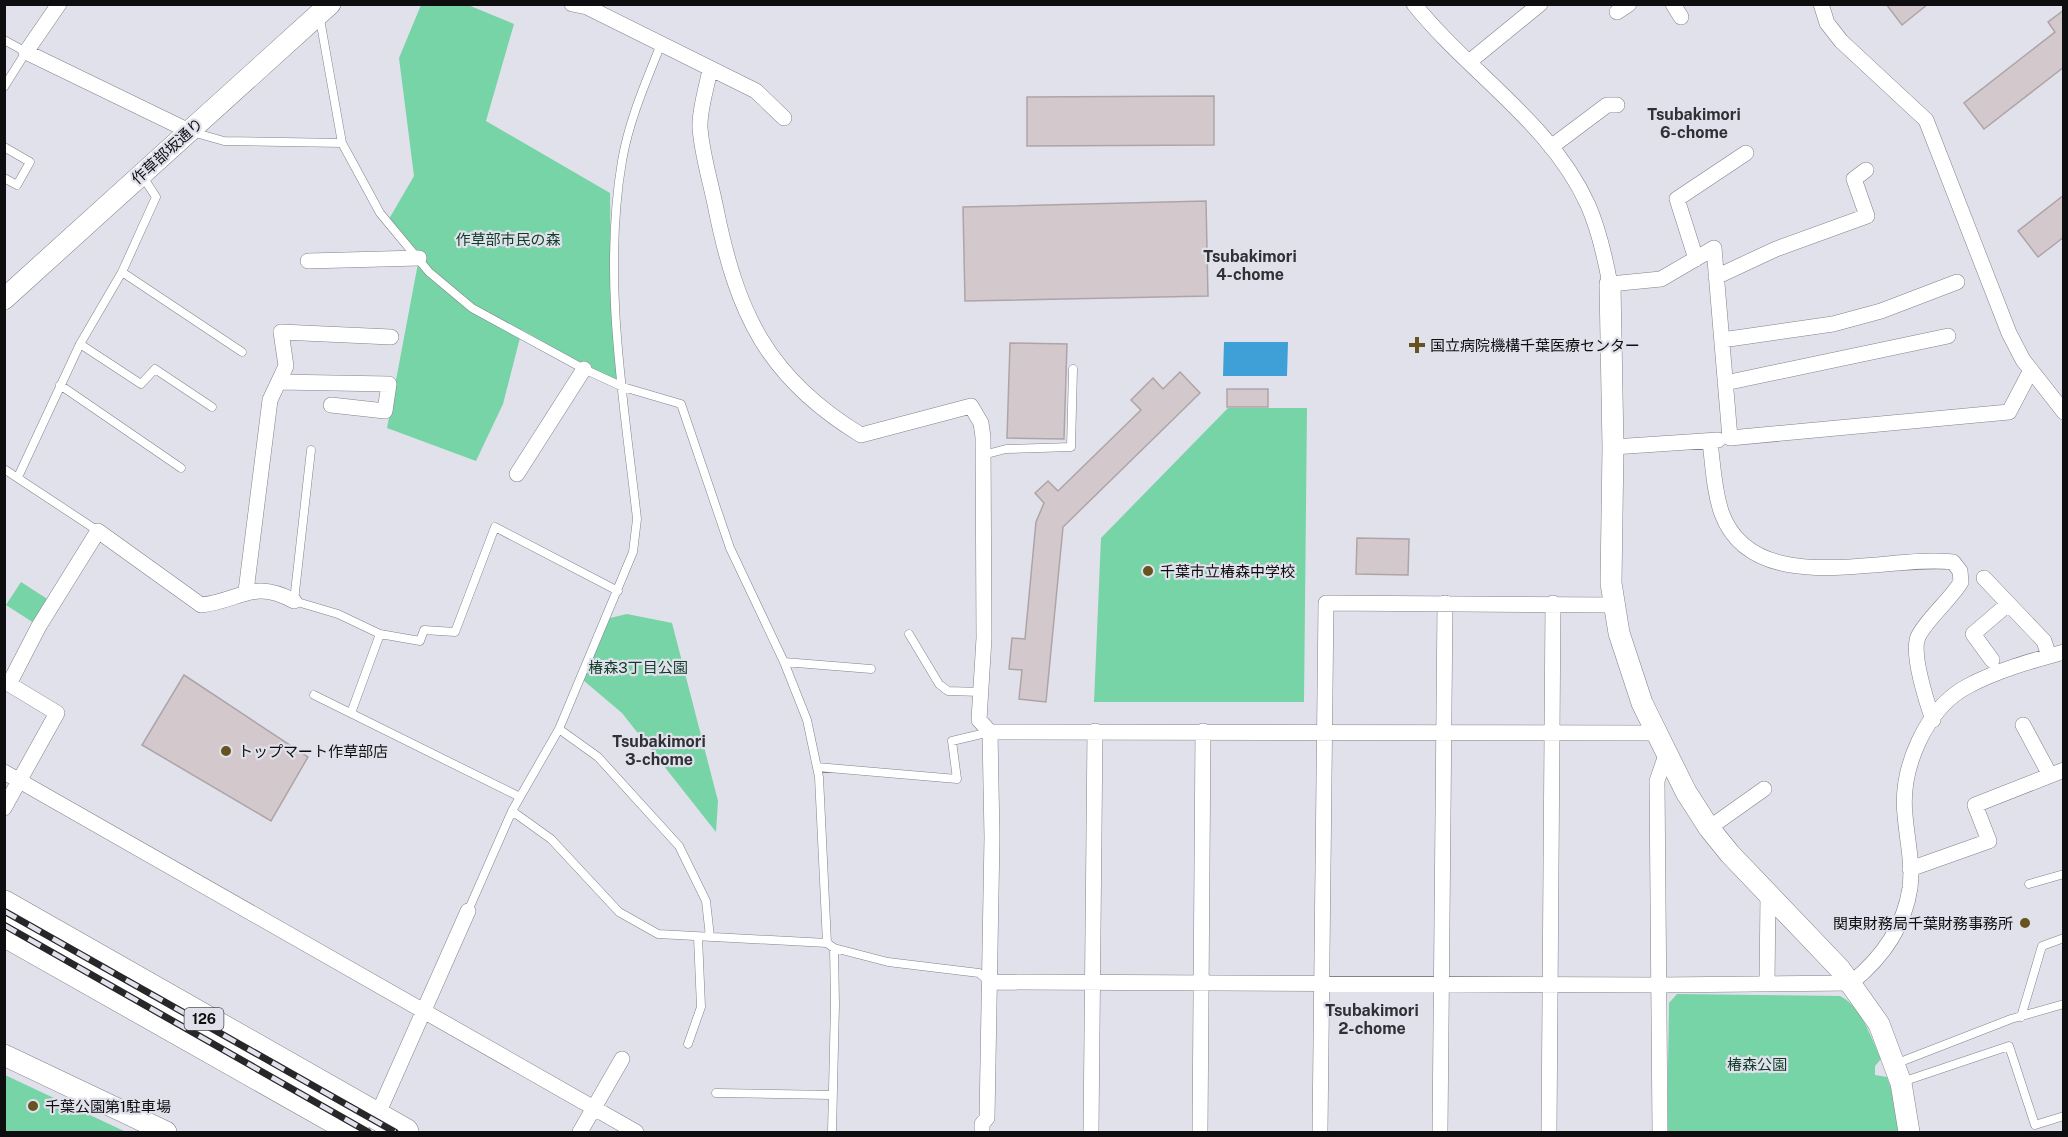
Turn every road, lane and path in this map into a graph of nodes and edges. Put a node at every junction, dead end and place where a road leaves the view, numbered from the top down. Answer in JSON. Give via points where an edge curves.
{"nodes":[{"id":1,"x":59,"y":4,"type":"edge"},
{"id":2,"x":572,"y":4,"type":"edge"},
{"id":3,"x":1414,"y":4,"type":"edge"},
{"id":4,"x":1540,"y":4,"type":"edge"},
{"id":5,"x":1821,"y":4,"type":"edge"},
{"id":6,"x":325,"y":9,"type":"edge"},
{"id":7,"x":4,"y":40,"type":"edge"},
{"id":8,"x":661,"y":45,"type":"junction"},
{"id":9,"x":26,"y":52,"type":"junction"},
{"id":10,"x":1469,"y":62,"type":"junction"},
{"id":11,"x":710,"y":69,"type":"junction"},
{"id":12,"x":4,"y":87,"type":"edge"},
{"id":13,"x":1617,"y":105,"type":"dead end"},
{"id":14,"x":784,"y":118,"type":"dead end"},
{"id":15,"x":189,"y":131,"type":"junction"},
{"id":16,"x":342,"y":143,"type":"junction"},
{"id":17,"x":4,"y":147,"type":"edge"},
{"id":18,"x":1551,"y":147,"type":"junction"},
{"id":19,"x":1746,"y":153,"type":"dead end"},
{"id":20,"x":1866,"y":170,"type":"dead end"},
{"id":21,"x":142,"y":176,"type":"junction"},
{"id":22,"x":4,"y":178,"type":"edge"},
{"id":23,"x":419,"y":258,"type":"junction"},
{"id":24,"x":1696,"y":259,"type":"junction"},
{"id":25,"x":308,"y":261,"type":"dead end"},
{"id":26,"x":122,"y":272,"type":"junction"},
{"id":27,"x":1716,"y":277,"type":"junction"},
{"id":28,"x":1957,"y":282,"type":"dead end"},
{"id":29,"x":1610,"y":284,"type":"junction"},
{"id":30,"x":4,"y":299,"type":"edge"},
{"id":31,"x":1948,"y":336,"type":"dead end"},
{"id":32,"x":391,"y":337,"type":"dead end"},
{"id":33,"x":1722,"y":340,"type":"junction"},
{"id":34,"x":80,"y":344,"type":"junction"},
{"id":35,"x":242,"y":352,"type":"dead end"},
{"id":36,"x":584,"y":369,"type":"junction"},
{"id":37,"x":1073,"y":369,"type":"dead end"},
{"id":38,"x":2031,"y":370,"type":"junction"},
{"id":39,"x":279,"y":382,"type":"junction"},
{"id":40,"x":1725,"y":383,"type":"junction"},
{"id":41,"x":60,"y":385,"type":"junction"},
{"id":42,"x":623,"y":387,"type":"junction"},
{"id":43,"x":331,"y":405,"type":"dead end"},
{"id":44,"x":212,"y":407,"type":"dead end"},
{"id":45,"x":2064,"y":411,"type":"edge"},
{"id":46,"x":1730,"y":438,"type":"junction"},
{"id":47,"x":1710,"y":442,"type":"junction"},
{"id":48,"x":1613,"y":447,"type":"junction"},
{"id":49,"x":311,"y":450,"type":"dead end"},
{"id":50,"x":983,"y":455,"type":"junction"},
{"id":51,"x":182,"y":468,"type":"dead end"},
{"id":52,"x":4,"y":469,"type":"edge"},
{"id":53,"x":517,"y":474,"type":"dead end"},
{"id":54,"x":18,"y":477,"type":"junction"},
{"id":55,"x":98,"y":531,"type":"junction"},
{"id":56,"x":1984,"y":578,"type":"dead end"},
{"id":57,"x":246,"y":591,"type":"junction"},
{"id":58,"x":618,"y":591,"type":"junction"},
{"id":59,"x":294,"y":601,"type":"junction"},
{"id":60,"x":1445,"y":603,"type":"junction"},
{"id":61,"x":1553,"y":603,"type":"junction"},
{"id":62,"x":2008,"y":604,"type":"junction"},
{"id":63,"x":1613,"y":605,"type":"junction"},
{"id":64,"x":380,"y":634,"type":"junction"},
{"id":65,"x":909,"y":634,"type":"dead end"},
{"id":66,"x":2056,"y":654,"type":"edge"},
{"id":67,"x":1992,"y":660,"type":"dead end"},
{"id":68,"x":784,"y":662,"type":"junction"},
{"id":69,"x":871,"y":669,"type":"dead end"},
{"id":70,"x":981,"y":692,"type":"junction"},
{"id":71,"x":314,"y":695,"type":"dead end"},
{"id":72,"x":351,"y":714,"type":"junction"},
{"id":73,"x":1933,"y":720,"type":"junction"},
{"id":74,"x":2023,"y":725,"type":"dead end"},
{"id":75,"x":559,"y":729,"type":"junction"},
{"id":76,"x":1553,"y":730,"type":"junction"},
{"id":77,"x":1095,"y":731,"type":"junction"},
{"id":78,"x":1203,"y":731,"type":"junction"},
{"id":79,"x":1326,"y":731,"type":"junction"},
{"id":80,"x":1444,"y":731,"type":"junction"},
{"id":81,"x":990,"y":732,"type":"junction"},
{"id":82,"x":1655,"y":733,"type":"junction"},
{"id":83,"x":1666,"y":754,"type":"junction"},
{"id":84,"x":817,"y":767,"type":"junction"},
{"id":85,"x":4,"y":772,"type":"edge"},
{"id":86,"x":2056,"y":773,"type":"edge"},
{"id":87,"x":19,"y":781,"type":"junction"},
{"id":88,"x":1764,"y":789,"type":"dead end"},
{"id":89,"x":520,"y":797,"type":"junction"},
{"id":90,"x":4,"y":808,"type":"edge"},
{"id":91,"x":512,"y":810,"type":"junction"},
{"id":92,"x":1709,"y":828,"type":"junction"},
{"id":93,"x":1910,"y":869,"type":"junction"},
{"id":94,"x":2064,"y":874,"type":"edge"},
{"id":95,"x":2029,"y":884,"type":"dead end"},
{"id":96,"x":1768,"y":895,"type":"junction"},
{"id":97,"x":4,"y":904,"type":"edge"},
{"id":98,"x":468,"y":911,"type":"joint"},
{"id":99,"x":4,"y":933,"type":"edge"},
{"id":100,"x":698,"y":937,"type":"junction"},
{"id":101,"x":710,"y":937,"type":"junction"},
{"id":102,"x":2064,"y":938,"type":"edge"},
{"id":103,"x":830,"y":946,"type":"junction"},
{"id":104,"x":989,"y":982,"type":"junction"},
{"id":105,"x":1092,"y":982,"type":"junction"},
{"id":106,"x":1201,"y":982,"type":"junction"},
{"id":107,"x":1321,"y":982,"type":"junction"},
{"id":108,"x":1441,"y":983,"type":"junction"},
{"id":109,"x":1851,"y":983,"type":"junction"},
{"id":110,"x":1551,"y":984,"type":"junction"},
{"id":111,"x":1767,"y":984,"type":"junction"},
{"id":112,"x":1660,"y":985,"type":"junction"},
{"id":113,"x":2064,"y":1004,"type":"edge"},
{"id":114,"x":423,"y":1011,"type":"junction"},
{"id":115,"x":2021,"y":1017,"type":"junction"},
{"id":116,"x":688,"y":1044,"type":"dead end"},
{"id":117,"x":4,"y":1055,"type":"edge"},
{"id":118,"x":622,"y":1059,"type":"dead end"},
{"id":119,"x":1897,"y":1074,"type":"junction"},
{"id":120,"x":716,"y":1093,"type":"dead end"},
{"id":121,"x":831,"y":1095,"type":"junction"},
{"id":122,"x":593,"y":1109,"type":"junction"},
{"id":123,"x":377,"y":1116,"type":"junction"},
{"id":124,"x":2064,"y":1116,"type":"edge"},
{"id":125,"x":1912,"y":1130,"type":"edge"},
{"id":126,"x":165,"y":1132,"type":"edge"},
{"id":127,"x":356,"y":1132,"type":"edge"},
{"id":128,"x":405,"y":1132,"type":"edge"},
{"id":129,"x":580,"y":1132,"type":"edge"},
{"id":130,"x":636,"y":1132,"type":"edge"},
{"id":131,"x":832,"y":1132,"type":"edge"},
{"id":132,"x":982,"y":1132,"type":"edge"},
{"id":133,"x":1091,"y":1132,"type":"edge"},
{"id":134,"x":1200,"y":1132,"type":"edge"},
{"id":135,"x":1320,"y":1132,"type":"edge"},
{"id":136,"x":1440,"y":1132,"type":"edge"},
{"id":137,"x":1549,"y":1132,"type":"edge"},
{"id":138,"x":1660,"y":1132,"type":"edge"}],
"edges":[{"from":1,"to":9,"type":"street"},
{"from":2,"to":8,"type":"street","via":[[587,7]]},
{"from":3,"to":10,"type":"street"},
{"from":4,"to":10,"type":"street"},
{"from":5,"to":38,"type":"street","via":[[1827,24],[1841,41],[1926,120],[2009,333]]},
{"from":6,"to":15,"type":"street","name":"作草部坂通り"},
{"from":6,"to":16,"type":"lane"},
{"from":7,"to":9,"type":"lane"},
{"from":8,"to":11,"type":"street"},
{"from":8,"to":42,"type":"lane","via":[[637,107],[619,188],[614,284]]},
{"from":9,"to":12,"type":"lane"},
{"from":9,"to":15,"type":"street"},
{"from":10,"to":18,"type":"street"},
{"from":11,"to":14,"type":"street","via":[[756,91]]},
{"from":11,"to":50,"type":"street","via":[[700,126],[727,261],[751,325],[771,355],[813,402],[861,435],[971,406],[981,423]]},
{"from":13,"to":18,"type":"street","via":[[1607,105]]},
{"from":15,"to":16,"type":"lane","via":[[224,141]]},
{"from":15,"to":21,"type":"street","name":"作草部坂通り"},
{"from":16,"to":23,"type":"lane","via":[[380,213]]},
{"from":17,"to":22,"type":"lane","via":[[30,162],[17,185]]},
{"from":18,"to":29,"type":"street","via":[[1587,204]]},
{"from":19,"to":24,"type":"street","via":[[1677,199]]},
{"from":20,"to":27,"type":"street","via":[[1854,179],[1867,216],[1776,249]]},
{"from":21,"to":26,"type":"lane","via":[[156,197]]},
{"from":21,"to":30,"type":"street","name":"作草部坂通り"},
{"from":23,"to":25,"type":"street"},
{"from":23,"to":36,"type":"lane","via":[[429,272],[472,308]]},
{"from":24,"to":27,"type":"street","via":[[1714,248]]},
{"from":24,"to":29,"type":"street","via":[[1661,279]]},
{"from":26,"to":34,"type":"lane"},
{"from":26,"to":35,"type":"lane"},
{"from":27,"to":33,"type":"street"},
{"from":28,"to":33,"type":"street","via":[[1881,311],[1833,324]]},
{"from":29,"to":48,"type":"street"},
{"from":31,"to":40,"type":"street"},
{"from":32,"to":39,"type":"street","via":[[281,332],[286,366]]},
{"from":33,"to":40,"type":"street"},
{"from":34,"to":41,"type":"lane"},
{"from":34,"to":44,"type":"lane","via":[[141,384],[155,369]]},
{"from":36,"to":42,"type":"lane"},
{"from":36,"to":53,"type":"street"},
{"from":37,"to":50,"type":"lane","via":[[1071,447],[1006,449]]},
{"from":38,"to":45,"type":"street"},
{"from":38,"to":46,"type":"street","via":[[2009,412]]},
{"from":39,"to":43,"type":"street","via":[[389,384],[385,411]]},
{"from":39,"to":57,"type":"street","via":[[270,400]]},
{"from":40,"to":46,"type":"street"},
{"from":41,"to":51,"type":"lane"},
{"from":41,"to":54,"type":"lane"},
{"from":42,"to":58,"type":"lane","via":[[637,519],[633,552]]},
{"from":42,"to":68,"type":"lane","via":[[681,404],[730,548]]},
{"from":46,"to":47,"type":"street"},
{"from":47,"to":48,"type":"street"},
{"from":47,"to":73,"type":"street","via":[[1722,516],[1742,544],[1757,554],[1781,563],[1828,569],[1953,562],[1962,582],[1918,638],[1920,676]]},
{"from":48,"to":63,"type":"street"},
{"from":49,"to":59,"type":"lane"},
{"from":50,"to":70,"type":"street"},
{"from":52,"to":54,"type":"lane"},
{"from":54,"to":55,"type":"lane"},
{"from":55,"to":57,"type":"street","via":[[201,605]]},
{"from":55,"to":87,"type":"street","via":[[39,626],[9,684],[57,712]]},
{"from":56,"to":62,"type":"street"},
{"from":57,"to":59,"type":"street","via":[[265,590]]},
{"from":58,"to":64,"type":"lane","via":[[495,527],[455,632],[424,630],[420,641]]},
{"from":58,"to":75,"type":"lane"},
{"from":59,"to":64,"type":"lane","via":[[338,614]]},
{"from":60,"to":61,"type":"street"},
{"from":60,"to":79,"type":"street","via":[[1326,603]]},
{"from":60,"to":80,"type":"street"},
{"from":61,"to":63,"type":"street"},
{"from":61,"to":76,"type":"street"},
{"from":62,"to":66,"type":"street"},
{"from":62,"to":67,"type":"street","via":[[1973,634]]},
{"from":63,"to":82,"type":"street"},
{"from":64,"to":72,"type":"lane"},
{"from":65,"to":70,"type":"lane","via":[[939,684],[948,691]]},
{"from":66,"to":73,"type":"street","via":[[2011,667],[1966,687]]},
{"from":68,"to":69,"type":"lane"},
{"from":68,"to":84,"type":"lane","via":[[807,720]]},
{"from":70,"to":81,"type":"street","via":[[979,720]]},
{"from":71,"to":72,"type":"lane"},
{"from":72,"to":89,"type":"lane"},
{"from":73,"to":93,"type":"street","via":[[1921,734],[1905,792]]},
{"from":74,"to":86,"type":"street"},
{"from":75,"to":89,"type":"lane"},
{"from":75,"to":101,"type":"lane","via":[[598,757],[679,846],[706,901]]},
{"from":76,"to":80,"type":"street"},
{"from":76,"to":82,"type":"street"},
{"from":76,"to":110,"type":"street"},
{"from":77,"to":78,"type":"street"},
{"from":77,"to":81,"type":"street"},
{"from":77,"to":105,"type":"street"},
{"from":78,"to":79,"type":"street"},
{"from":78,"to":106,"type":"street"},
{"from":79,"to":80,"type":"street"},
{"from":79,"to":107,"type":"street"},
{"from":80,"to":108,"type":"street"},
{"from":81,"to":84,"type":"lane","via":[[952,741],[957,779]]},
{"from":81,"to":104,"type":"street"},
{"from":82,"to":83,"type":"street"},
{"from":83,"to":92,"type":"street"},
{"from":83,"to":112,"type":"street","via":[[1658,781]]},
{"from":84,"to":103,"type":"lane"},
{"from":85,"to":87,"type":"street"},
{"from":86,"to":93,"type":"street","via":[[1975,805],[1989,841]]},
{"from":87,"to":90,"type":"street"},
{"from":87,"to":114,"type":"street"},
{"from":88,"to":92,"type":"street"},
{"from":89,"to":91,"type":"lane"},
{"from":91,"to":98,"type":"lane"},
{"from":91,"to":100,"type":"lane","via":[[551,839],[619,912],[658,933]]},
{"from":92,"to":96,"type":"street"},
{"from":93,"to":109,"type":"street","via":[[1902,920],[1872,966]]},
{"from":94,"to":95,"type":"lane"},
{"from":96,"to":109,"type":"street"},
{"from":96,"to":111,"type":"street"},
{"from":97,"to":123,"type":"highway","number":"126"},
{"from":98,"to":114,"type":"street"},
{"from":99,"to":127,"type":"highway","number":"126"},
{"from":100,"to":101,"type":"lane"},
{"from":100,"to":116,"type":"lane","via":[[701,1006]]},
{"from":101,"to":103,"type":"lane"},
{"from":102,"to":115,"type":"lane","via":[[2042,946]]},
{"from":103,"to":104,"type":"lane","via":[[888,962],[979,973]]},
{"from":103,"to":121,"type":"lane","via":[[835,1004]]},
{"from":104,"to":105,"type":"street"},
{"from":104,"to":132,"type":"street","via":[[987,1118]]},
{"from":105,"to":106,"type":"street"},
{"from":105,"to":133,"type":"street"},
{"from":106,"to":107,"type":"street"},
{"from":106,"to":134,"type":"street"},
{"from":107,"to":108,"type":"street"},
{"from":107,"to":135,"type":"street"},
{"from":108,"to":110,"type":"street"},
{"from":108,"to":136,"type":"street"},
{"from":109,"to":111,"type":"street"},
{"from":109,"to":119,"type":"street","via":[[1879,1024]]},
{"from":110,"to":112,"type":"street"},
{"from":110,"to":137,"type":"street"},
{"from":111,"to":112,"type":"street"},
{"from":112,"to":138,"type":"street"},
{"from":113,"to":115,"type":"lane"},
{"from":114,"to":122,"type":"street"},
{"from":114,"to":123,"type":"street"},
{"from":115,"to":119,"type":"lane"},
{"from":117,"to":126,"type":"street"},
{"from":118,"to":122,"type":"street"},
{"from":119,"to":124,"type":"lane","via":[[2010,1046],[2035,1125]]},
{"from":119,"to":125,"type":"street"},
{"from":120,"to":121,"type":"lane"},
{"from":121,"to":131,"type":"lane"},
{"from":122,"to":129,"type":"street"},
{"from":122,"to":130,"type":"street"},
{"from":123,"to":128,"type":"highway","number":"126"}]}
